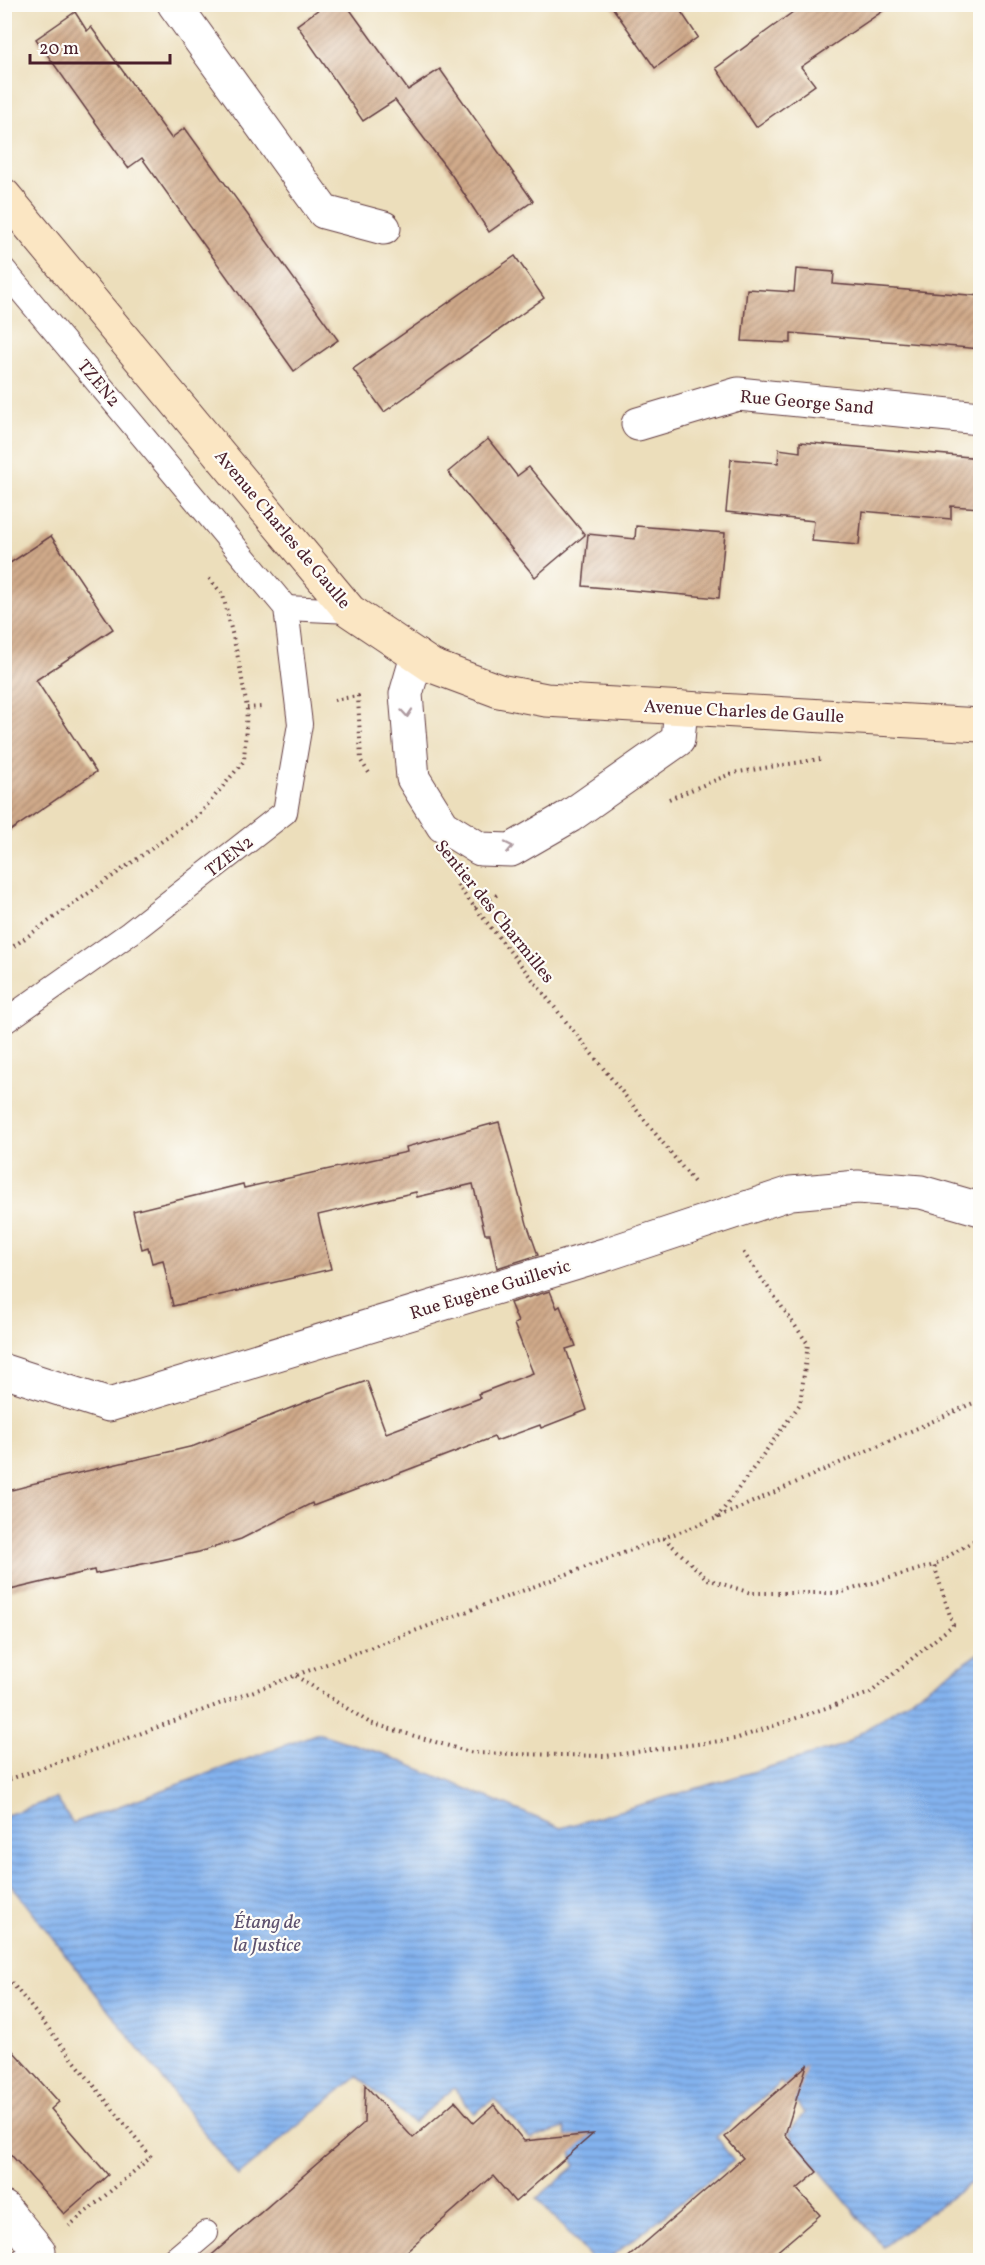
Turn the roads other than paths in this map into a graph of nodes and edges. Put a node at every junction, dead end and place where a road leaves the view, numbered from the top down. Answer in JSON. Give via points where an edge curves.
{"nodes":[{"id":1,"x":174,"y":4,"type":"edge"},
{"id":2,"x":4,"y":195,"type":"edge"},
{"id":3,"x":384,"y":228,"type":"dead end"},
{"id":4,"x":4,"y":270,"type":"edge"},
{"id":5,"x":981,"y":417,"type":"edge"},
{"id":6,"x":638,"y":424,"type":"dead end"},
{"id":7,"x":285,"y":608,"type":"junction"},
{"id":8,"x":350,"y":611,"type":"junction"},
{"id":9,"x":417,"y":656,"type":"junction"},
{"id":10,"x":681,"y":708,"type":"junction"},
{"id":11,"x":981,"y":725,"type":"edge"},
{"id":12,"x":4,"y":1022,"type":"edge"},
{"id":13,"x":981,"y":1209,"type":"edge"},
{"id":14,"x":4,"y":1371,"type":"edge"},
{"id":15,"x":4,"y":2208,"type":"edge"},
{"id":16,"x":206,"y":2233,"type":"dead end"},
{"id":17,"x":34,"y":2256,"type":"edge"},
{"id":18,"x":174,"y":2260,"type":"edge"}],
"edges":[{"from":1,"to":3,"type":"street","via":[[324,212]]},
{"from":2,"to":8,"type":"street","name":"Avenue Charles de Gaulle"},
{"from":4,"to":7,"type":"lane","name":"TZEN2"},
{"from":5,"to":6,"type":"street","name":"Rue George Sand","via":[[738,394]]},
{"from":7,"to":8,"type":"lane"},
{"from":7,"to":12,"type":"lane","name":"TZEN2","via":[[300,724],[285,812],[130,933]]},
{"from":8,"to":9,"type":"street","name":"Avenue Charles de Gaulle"},
{"from":9,"to":10,"type":"street","name":"Avenue Charles de Gaulle","via":[[432,666],[499,691],[537,698]]},
{"from":9,"to":10,"type":"street","one_way":true,"via":[[406,694],[413,778],[443,826],[480,849],[511,850],[570,816],[678,740]]},
{"from":10,"to":11,"type":"street","name":"Avenue Charles de Gaulle"},
{"from":13,"to":14,"type":"street","name":"Rue Eugène Guillevic","via":[[921,1192],[858,1187],[791,1193],[607,1254],[109,1405]]},
{"from":15,"to":17,"type":"street"},
{"from":16,"to":18,"type":"lane"}]}
